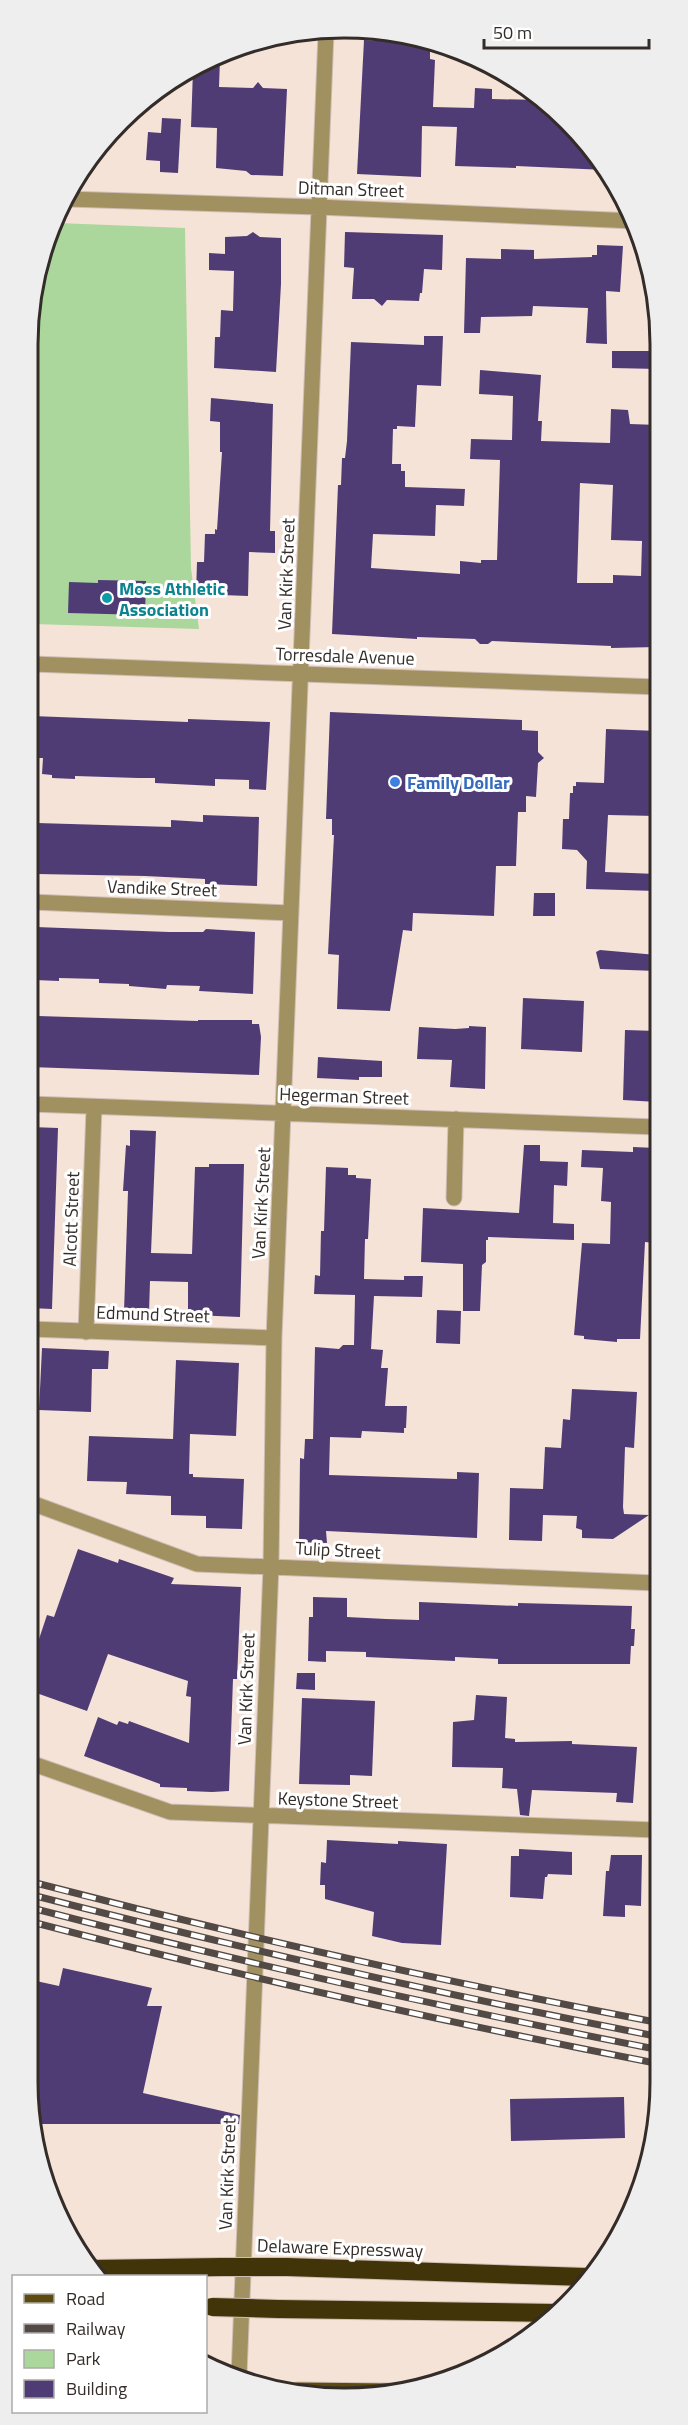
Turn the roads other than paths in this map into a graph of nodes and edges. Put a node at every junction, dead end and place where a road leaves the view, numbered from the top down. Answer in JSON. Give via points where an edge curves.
{"nodes":[{"id":1,"x":326,"y":38,"type":"edge"},
{"id":2,"x":74,"y":199,"type":"edge"},
{"id":3,"x":318,"y":207,"type":"junction"},
{"id":4,"x":624,"y":221,"type":"edge"},
{"id":5,"x":38,"y":664,"type":"edge"},
{"id":6,"x":301,"y":674,"type":"junction"},
{"id":7,"x":650,"y":687,"type":"edge"},
{"id":8,"x":38,"y":902,"type":"edge"},
{"id":9,"x":291,"y":913,"type":"junction"},
{"id":10,"x":38,"y":1105,"type":"edge"},
{"id":11,"x":93,"y":1108,"type":"junction"},
{"id":12,"x":284,"y":1113,"type":"junction"},
{"id":13,"x":456,"y":1119,"type":"junction"},
{"id":14,"x":650,"y":1127,"type":"edge"},
{"id":15,"x":454,"y":1198,"type":"dead end"},
{"id":16,"x":38,"y":1329,"type":"edge"},
{"id":17,"x":86,"y":1332,"type":"junction"},
{"id":18,"x":274,"y":1338,"type":"junction"},
{"id":19,"x":38,"y":1505,"type":"edge"},
{"id":20,"x":271,"y":1566,"type":"junction"},
{"id":21,"x":650,"y":1583,"type":"edge"},
{"id":22,"x":38,"y":1765,"type":"edge"},
{"id":23,"x":261,"y":1817,"type":"junction"},
{"id":24,"x":650,"y":1830,"type":"edge"},
{"id":25,"x":102,"y":2269,"type":"edge"},
{"id":26,"x":579,"y":2277,"type":"edge"},
{"id":27,"x":209,"y":2307,"type":"edge"},
{"id":28,"x":544,"y":2313,"type":"edge"},
{"id":29,"x":239,"y":2369,"type":"edge"}],
"edges":[{"from":1,"to":3,"type":"street","name":"Van Kirk Street"},
{"from":2,"to":3,"type":"street","name":"Ditman Street"},
{"from":3,"to":4,"type":"street","name":"Ditman Street"},
{"from":3,"to":6,"type":"street","name":"Van Kirk Street"},
{"from":5,"to":6,"type":"street","name":"Torresdale Avenue"},
{"from":6,"to":7,"type":"street","name":"Torresdale Avenue"},
{"from":6,"to":9,"type":"street","name":"Van Kirk Street"},
{"from":8,"to":9,"type":"street","name":"Vandike Street"},
{"from":9,"to":12,"type":"street","name":"Van Kirk Street"},
{"from":10,"to":11,"type":"street","name":"Hegerman Street"},
{"from":11,"to":12,"type":"street","name":"Hegerman Street"},
{"from":11,"to":17,"type":"street","name":"Alcott Street"},
{"from":12,"to":13,"type":"street","name":"Hegerman Street"},
{"from":12,"to":18,"type":"street","name":"Van Kirk Street"},
{"from":13,"to":14,"type":"street","name":"Hegerman Street"},
{"from":13,"to":15,"type":"street"},
{"from":16,"to":17,"type":"street","name":"Edmund Street"},
{"from":17,"to":18,"type":"street","name":"Edmund Street"},
{"from":18,"to":20,"type":"street","name":"Van Kirk Street"},
{"from":19,"to":20,"type":"street","name":"Tulip Street","via":[[197,1564]]},
{"from":20,"to":21,"type":"street","name":"Tulip Street"},
{"from":20,"to":23,"type":"street","name":"Van Kirk Street"},
{"from":22,"to":23,"type":"street","name":"Keystone Street","via":[[170,1812]]},
{"from":23,"to":24,"type":"street","name":"Keystone Street"},
{"from":23,"to":29,"type":"street","name":"Van Kirk Street"},
{"from":25,"to":26,"type":"highway","name":"Delaware Expressway","bridge":true,"via":[[287,2267]]},
{"from":27,"to":28,"type":"highway","bridge":true}]}
